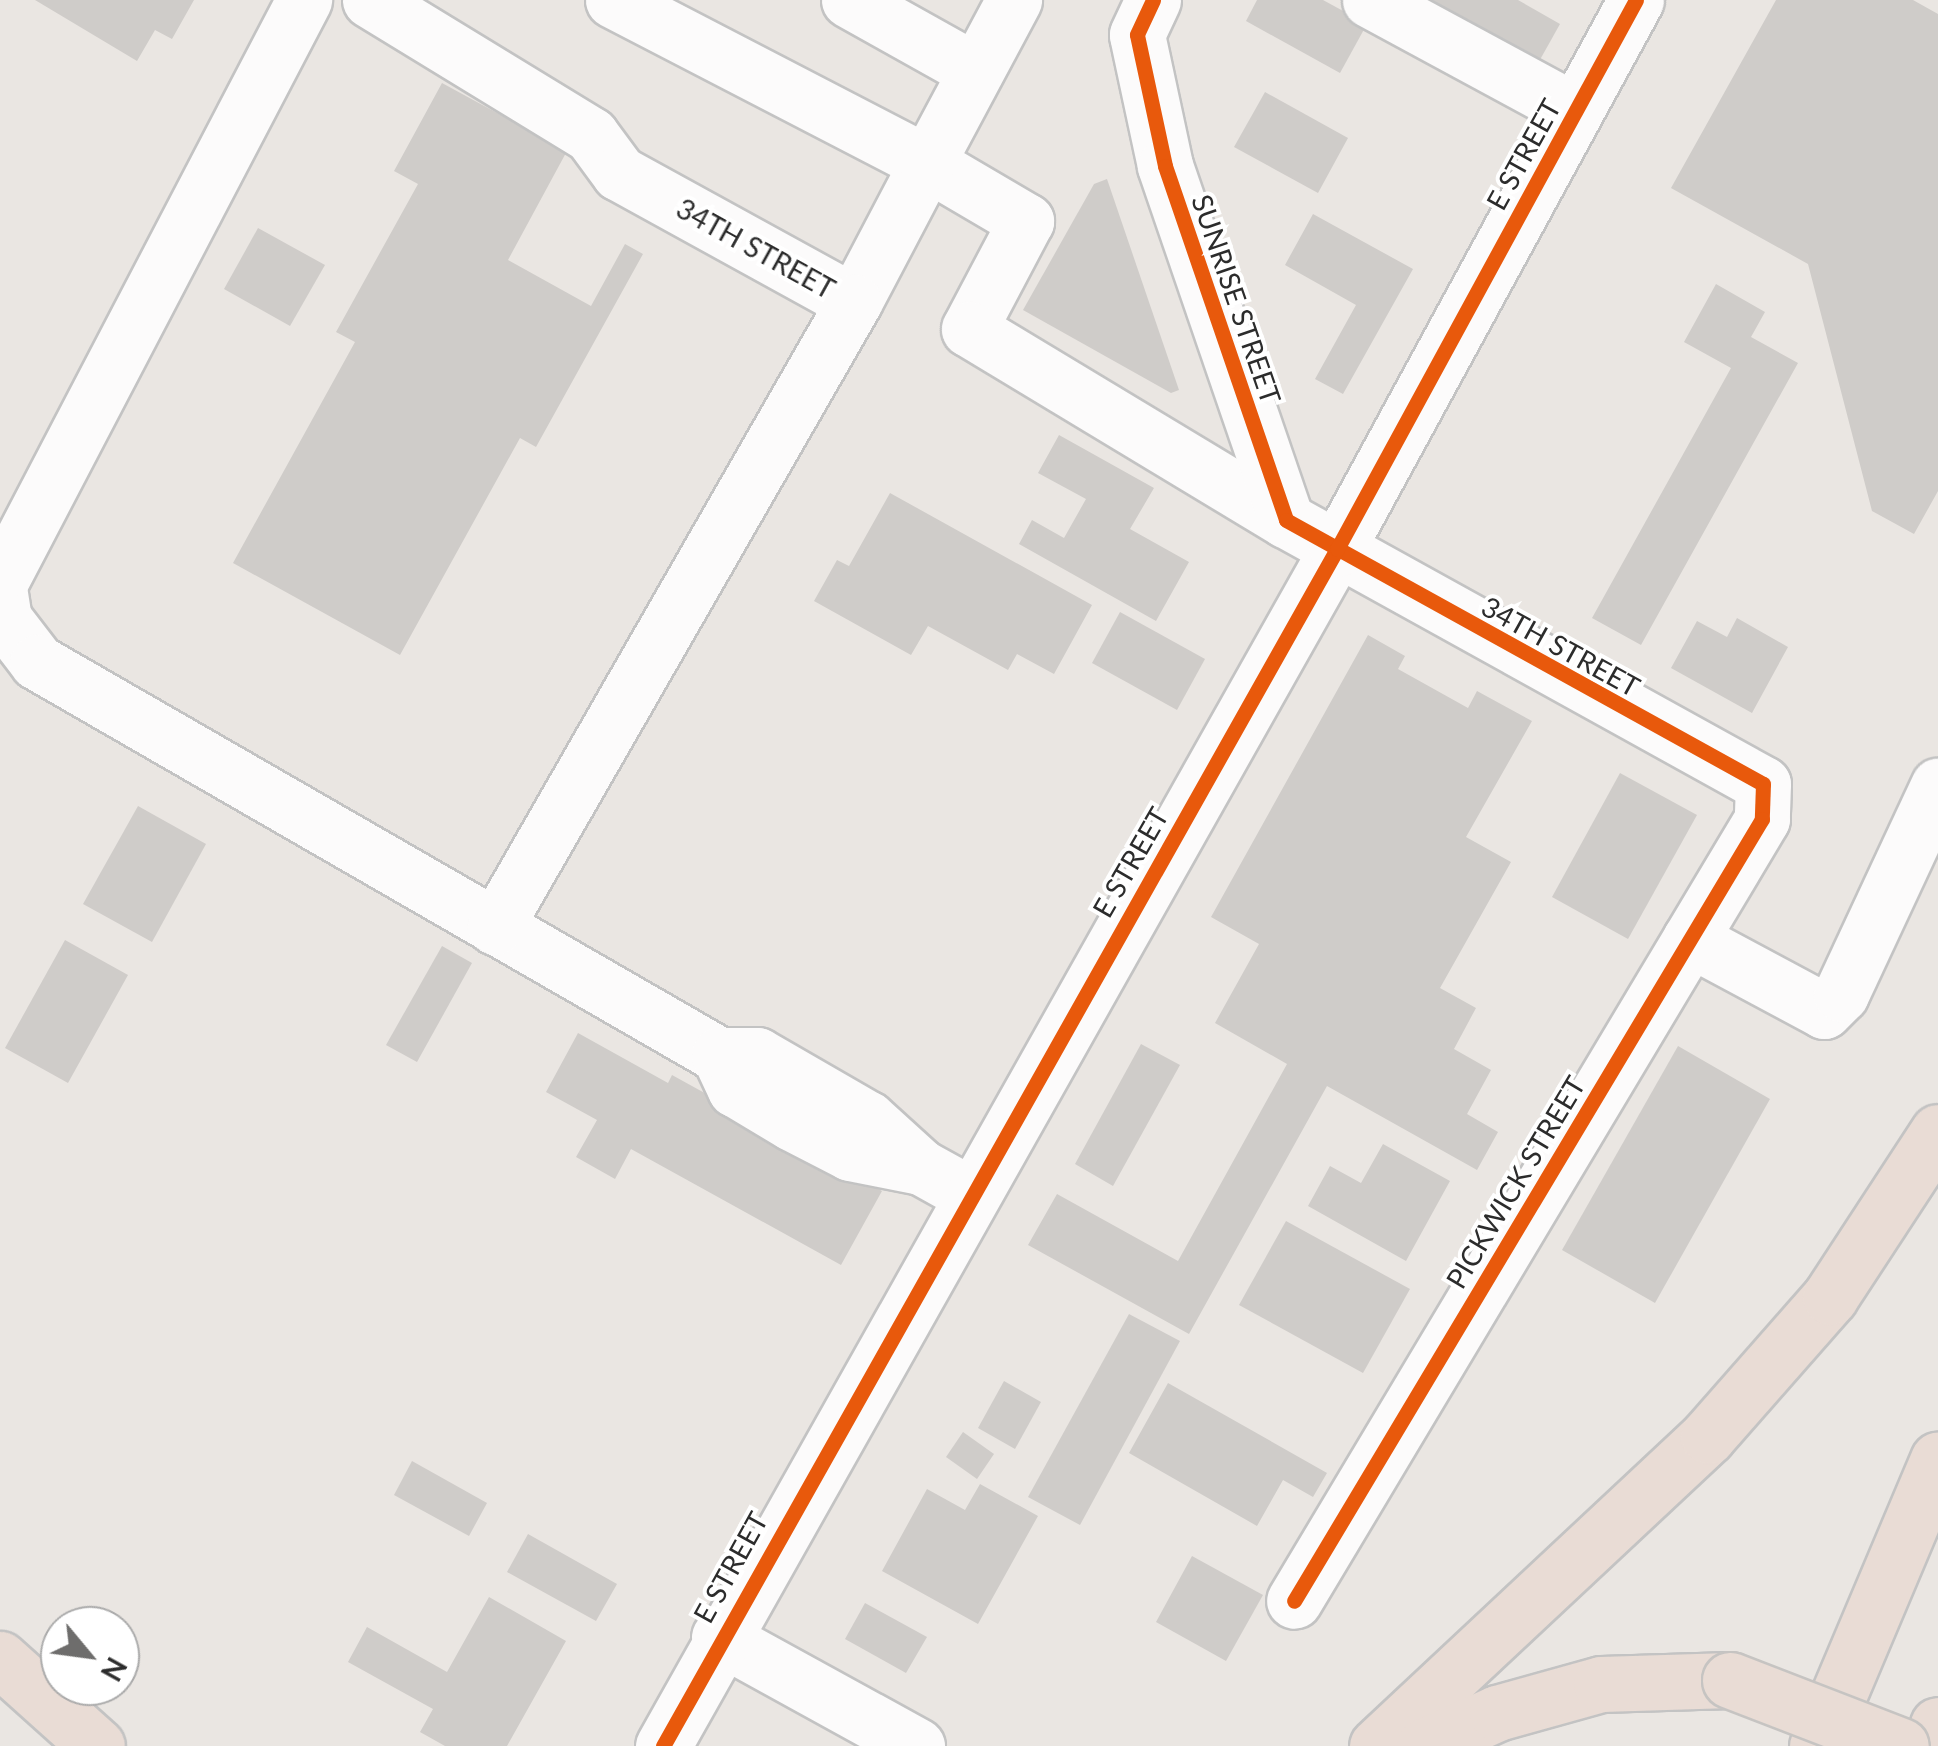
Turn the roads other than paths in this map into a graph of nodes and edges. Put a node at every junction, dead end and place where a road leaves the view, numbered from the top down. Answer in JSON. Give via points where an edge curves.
{"nodes":[{"id":1,"x":304,"y":0,"type":"edge"},
{"id":2,"x":370,"y":0,"type":"edge"},
{"id":3,"x":613,"y":0,"type":"edge"},
{"id":4,"x":849,"y":0,"type":"edge"},
{"id":5,"x":1014,"y":0,"type":"edge"},
{"id":6,"x":1370,"y":0,"type":"edge"},
{"id":7,"x":1636,"y":0,"type":"edge"},
{"id":8,"x":1145,"y":18,"type":"edge"},
{"id":9,"x":976,"y":71,"type":"junction"},
{"id":10,"x":1575,"y":111,"type":"junction"},
{"id":11,"x":927,"y":163,"type":"junction"},
{"id":12,"x":854,"y":302,"type":"junction"},
{"id":13,"x":1286,"y":520,"type":"junction"},
{"id":14,"x":1337,"y":548,"type":"junction"},
{"id":15,"x":0,"y":582,"type":"edge"},
{"id":16,"x":0,"y":594,"type":"edge"},
{"id":17,"x":1763,"y":784,"type":"joint"},
{"id":18,"x":1938,"y":786,"type":"edge"},
{"id":19,"x":495,"y":926,"type":"junction"},
{"id":20,"x":1690,"y":939,"type":"junction"},
{"id":21,"x":1938,"y":1132,"type":"edge"},
{"id":22,"x":970,"y":1194,"type":"junction"},
{"id":23,"x":1938,"y":1458,"type":"edge"},
{"id":24,"x":1294,"y":1600,"type":"dead end"},
{"id":25,"x":719,"y":1637,"type":"junction"},
{"id":26,"x":0,"y":1659,"type":"edge"},
{"id":27,"x":1938,"y":1725,"type":"edge"},
{"id":28,"x":98,"y":1746,"type":"edge"},
{"id":29,"x":663,"y":1746,"type":"edge"},
{"id":30,"x":917,"y":1746,"type":"edge"},
{"id":31,"x":1378,"y":1746,"type":"edge"},
{"id":32,"x":1424,"y":1746,"type":"edge"},
{"id":33,"x":1816,"y":1746,"type":"edge"},
{"id":34,"x":1900,"y":1746,"type":"edge"},
{"id":35,"x":1931,"y":1746,"type":"edge"}],
"edges":[{"from":1,"to":15,"type":"street"},
{"from":2,"to":12,"type":"street","name":"34TH STREET","via":[[590,135],[619,174]]},
{"from":3,"to":11,"type":"street"},
{"from":4,"to":9,"type":"street"},
{"from":5,"to":9,"type":"street","name":"34TH STREET"},
{"from":6,"to":10,"type":"street"},
{"from":7,"to":10,"type":"street","name":"E STREET"},
{"from":8,"to":13,"type":"street","name":"SUNRISE STREET","via":[[1164,166]]},
{"from":9,"to":11,"type":"street","name":"34TH STREET"},
{"from":10,"to":14,"type":"street","name":"E STREET"},
{"from":11,"to":12,"type":"street","name":"34TH STREET"},
{"from":11,"to":13,"type":"street","via":[[1026,222],[969,329]]},
{"from":12,"to":19,"type":"street"},
{"from":13,"to":14,"type":"street"},
{"from":14,"to":17,"type":"street","name":"34TH STREET"},
{"from":14,"to":22,"type":"street","name":"E STREET"},
{"from":16,"to":19,"type":"street","via":[[4,619],[38,662]]},
{"from":17,"to":20,"type":"street","name":"PICKWICK STREET","via":[[1762,820]]},
{"from":18,"to":20,"type":"street","via":[[1841,994],[1824,1011]]},
{"from":19,"to":22,"type":"street","via":[[719,1055],[757,1056],[868,1119],[921,1167]]},
{"from":20,"to":24,"type":"street","name":"PICKWICK STREET"},
{"from":21,"to":31,"type":"highway","via":[[1830,1297],[1708,1436]]},
{"from":22,"to":25,"type":"street","name":"E STREET"},
{"from":23,"to":33,"type":"highway"},
{"from":25,"to":29,"type":"street","name":"E STREET"},
{"from":25,"to":30,"type":"street"},
{"from":26,"to":28,"type":"highway"},
{"from":27,"to":35,"type":"highway"},
{"from":32,"to":34,"type":"highway","bridge":true,"via":[[1497,1713],[1601,1684],[1730,1680]]}]}
